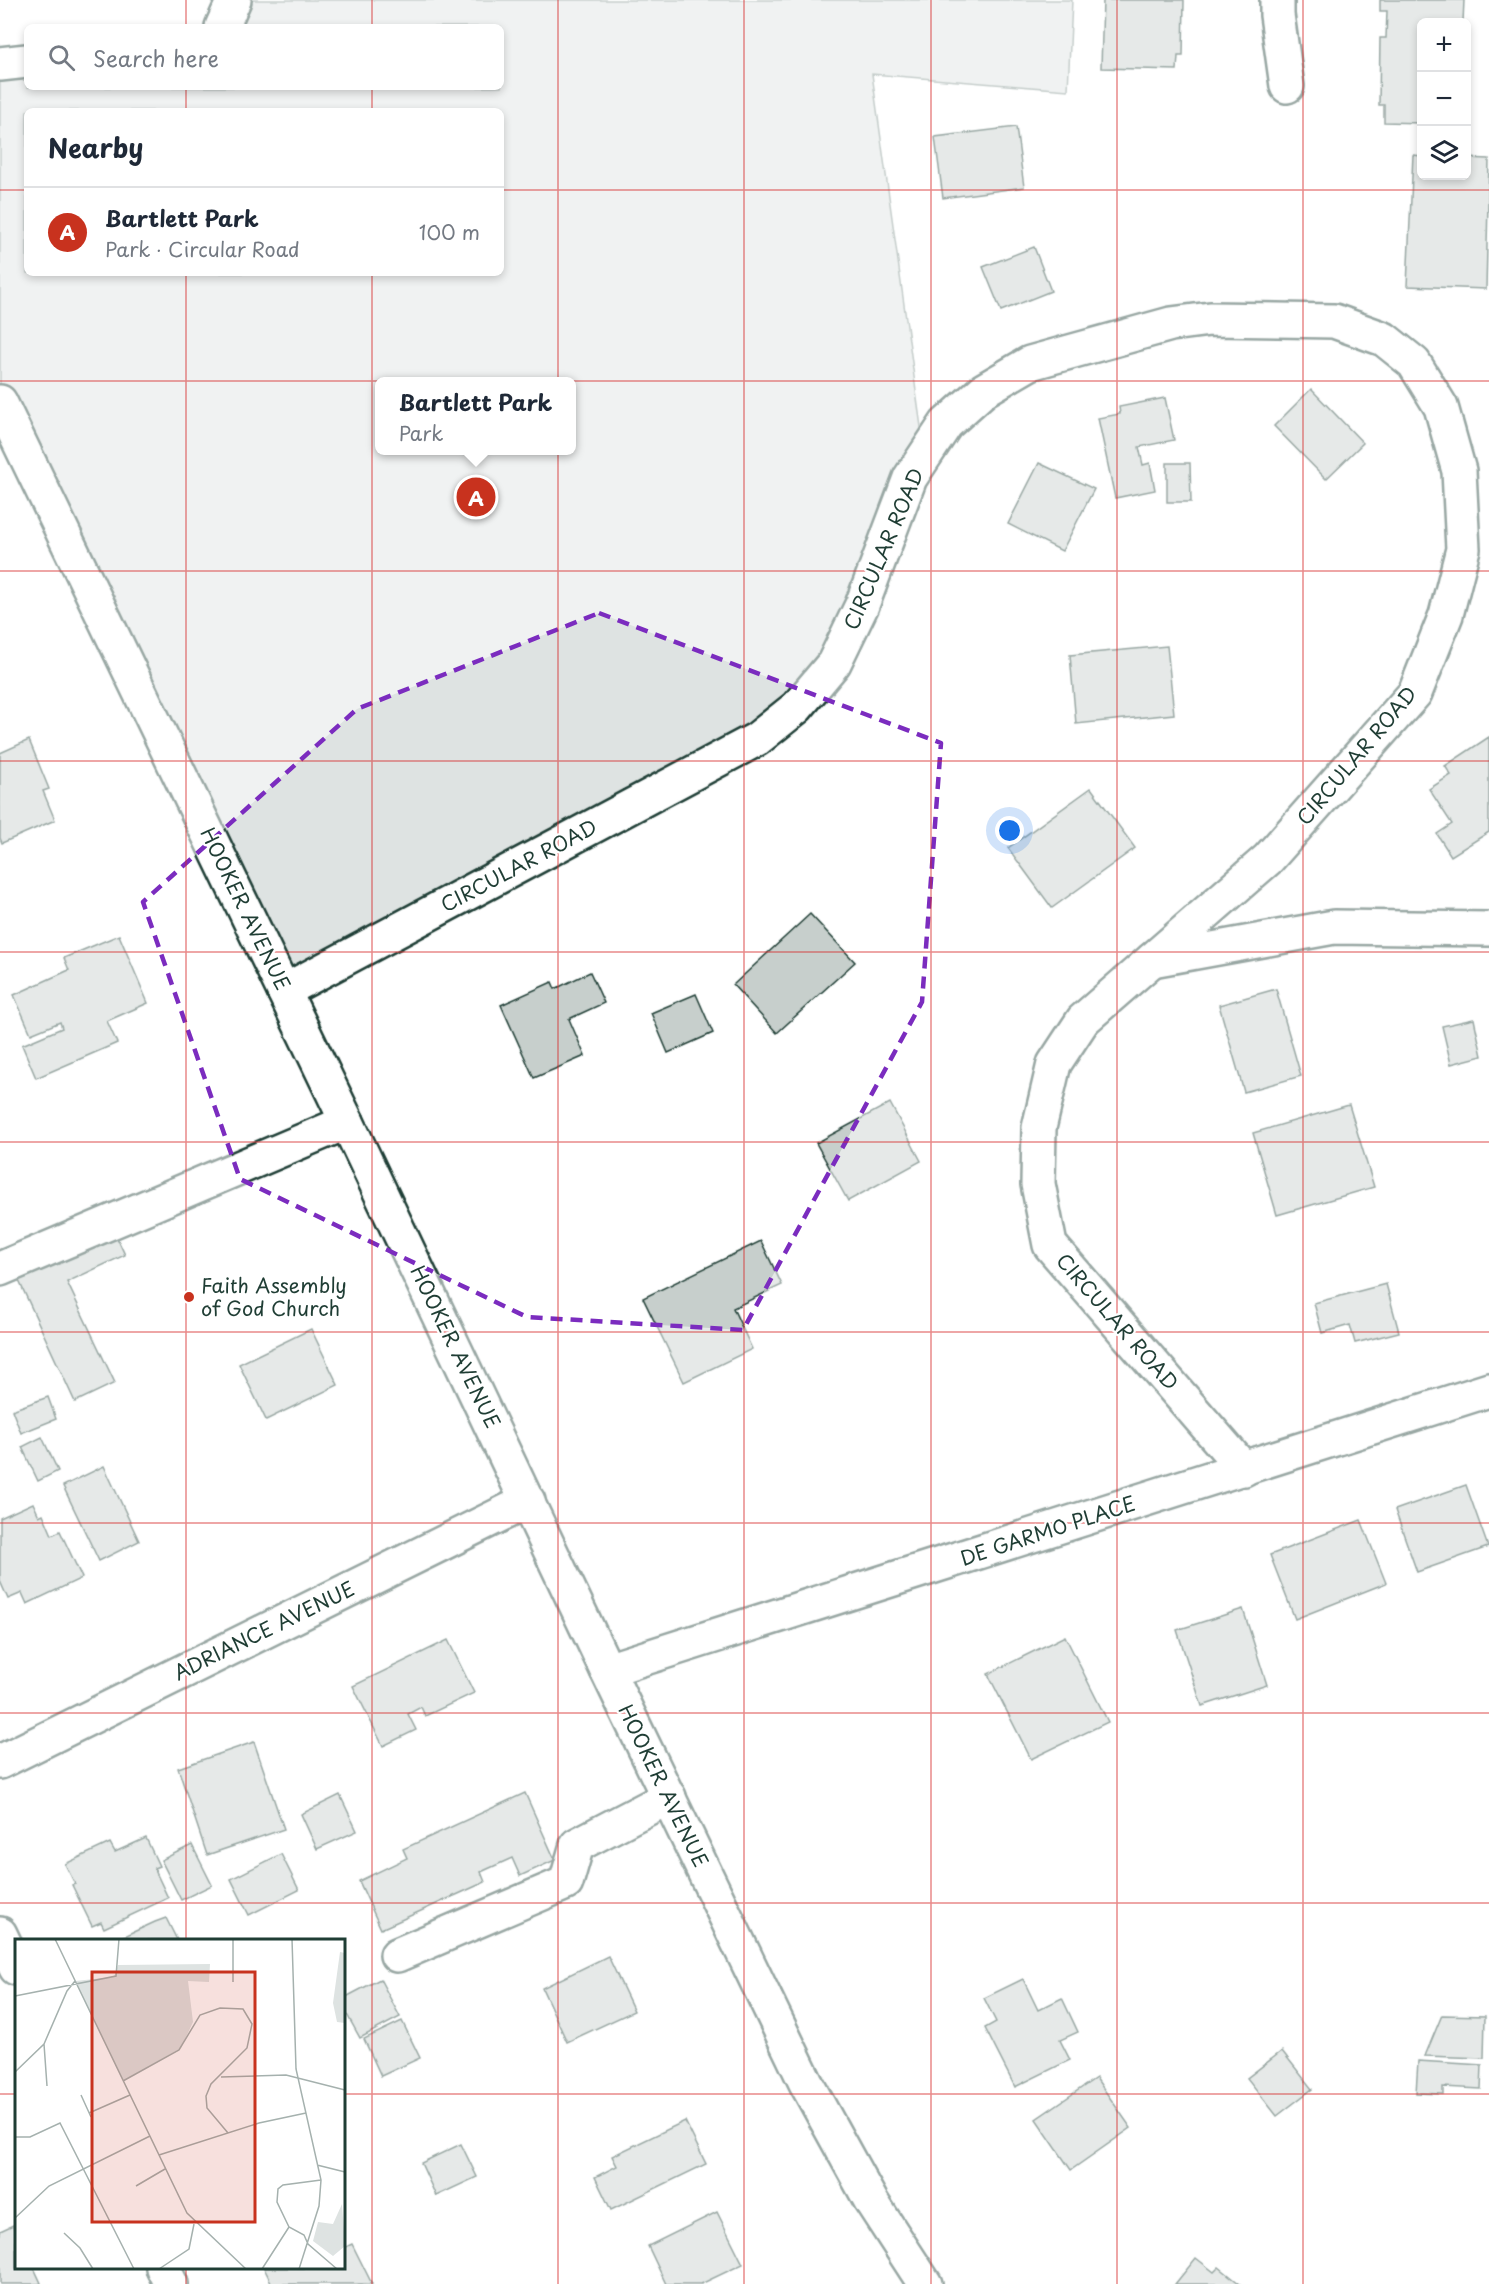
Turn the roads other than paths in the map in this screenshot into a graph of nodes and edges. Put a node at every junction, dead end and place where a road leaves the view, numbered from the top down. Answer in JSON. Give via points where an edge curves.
{"nodes":[{"id":1,"x":234,"y":0,"type":"edge"},
{"id":2,"x":1277,"y":0,"type":"edge"},
{"id":3,"x":223,"y":24,"type":"edge"},
{"id":4,"x":24,"y":61,"type":"edge"},
{"id":5,"x":0,"y":64,"type":"edge"},
{"id":6,"x":1287,"y":86,"type":"dead end"},
{"id":7,"x":0,"y":402,"type":"edge"},
{"id":8,"x":1489,"y":929,"type":"edge"},
{"id":9,"x":1152,"y":960,"type":"junction"},
{"id":10,"x":284,"y":991,"type":"junction"},
{"id":11,"x":347,"y":1122,"type":"junction"},
{"id":12,"x":0,"y":1269,"type":"edge"},
{"id":13,"x":1489,"y":1390,"type":"edge"},
{"id":14,"x":1244,"y":1469,"type":"junction"},
{"id":15,"x":528,"y":1501,"type":"junction"},
{"id":16,"x":607,"y":1670,"type":"junction"},
{"id":17,"x":0,"y":1762,"type":"edge"},
{"id":18,"x":669,"y":1797,"type":"junction"},
{"id":19,"x":0,"y":1934,"type":"edge"},
{"id":20,"x":397,"y":1955,"type":"dead end"},
{"id":21,"x":15,"y":1966,"type":"edge"},
{"id":22,"x":164,"y":2269,"type":"edge"},
{"id":23,"x":171,"y":2284,"type":"edge"},
{"id":24,"x":925,"y":2284,"type":"edge"}],
"edges":[{"from":1,"to":3,"type":"street"},
{"from":2,"to":6,"type":"street"},
{"from":4,"to":5,"type":"street"},
{"from":7,"to":10,"type":"street","name":"HOOKER AVENUE"},
{"from":8,"to":9,"type":"street","via":[[1334,927]]},
{"from":9,"to":10,"type":"street","name":"CIRCULAR ROAD","via":[[1269,859],[1415,693],[1446,615],[1463,549],[1459,471],[1441,407],[1414,363],[1392,345],[1334,321],[1210,319],[1172,324],[1030,363],[984,390],[946,424],[909,478],[862,605],[834,663],[797,708],[757,739]]},
{"from":9,"to":14,"type":"street","name":"CIRCULAR ROAD","via":[[1083,1020],[1054,1064],[1039,1128],[1038,1184],[1050,1245]]},
{"from":10,"to":11,"type":"street","name":"HOOKER AVENUE"},
{"from":11,"to":12,"type":"street"},
{"from":11,"to":15,"type":"street","name":"HOOKER AVENUE"},
{"from":13,"to":14,"type":"street","name":"DE GARMO PLACE"},
{"from":14,"to":16,"type":"street","name":"DE GARMO PLACE"},
{"from":15,"to":16,"type":"street","name":"HOOKER AVENUE"},
{"from":15,"to":17,"type":"street","name":"ADRIANCE AVENUE"},
{"from":16,"to":18,"type":"street","name":"HOOKER AVENUE"},
{"from":18,"to":20,"type":"street","via":[[577,1845],[566,1883]]},
{"from":18,"to":24,"type":"street","name":"HOOKER AVENUE","via":[[822,2113]]},
{"from":19,"to":21,"type":"street"},
{"from":22,"to":23,"type":"street"}]}
